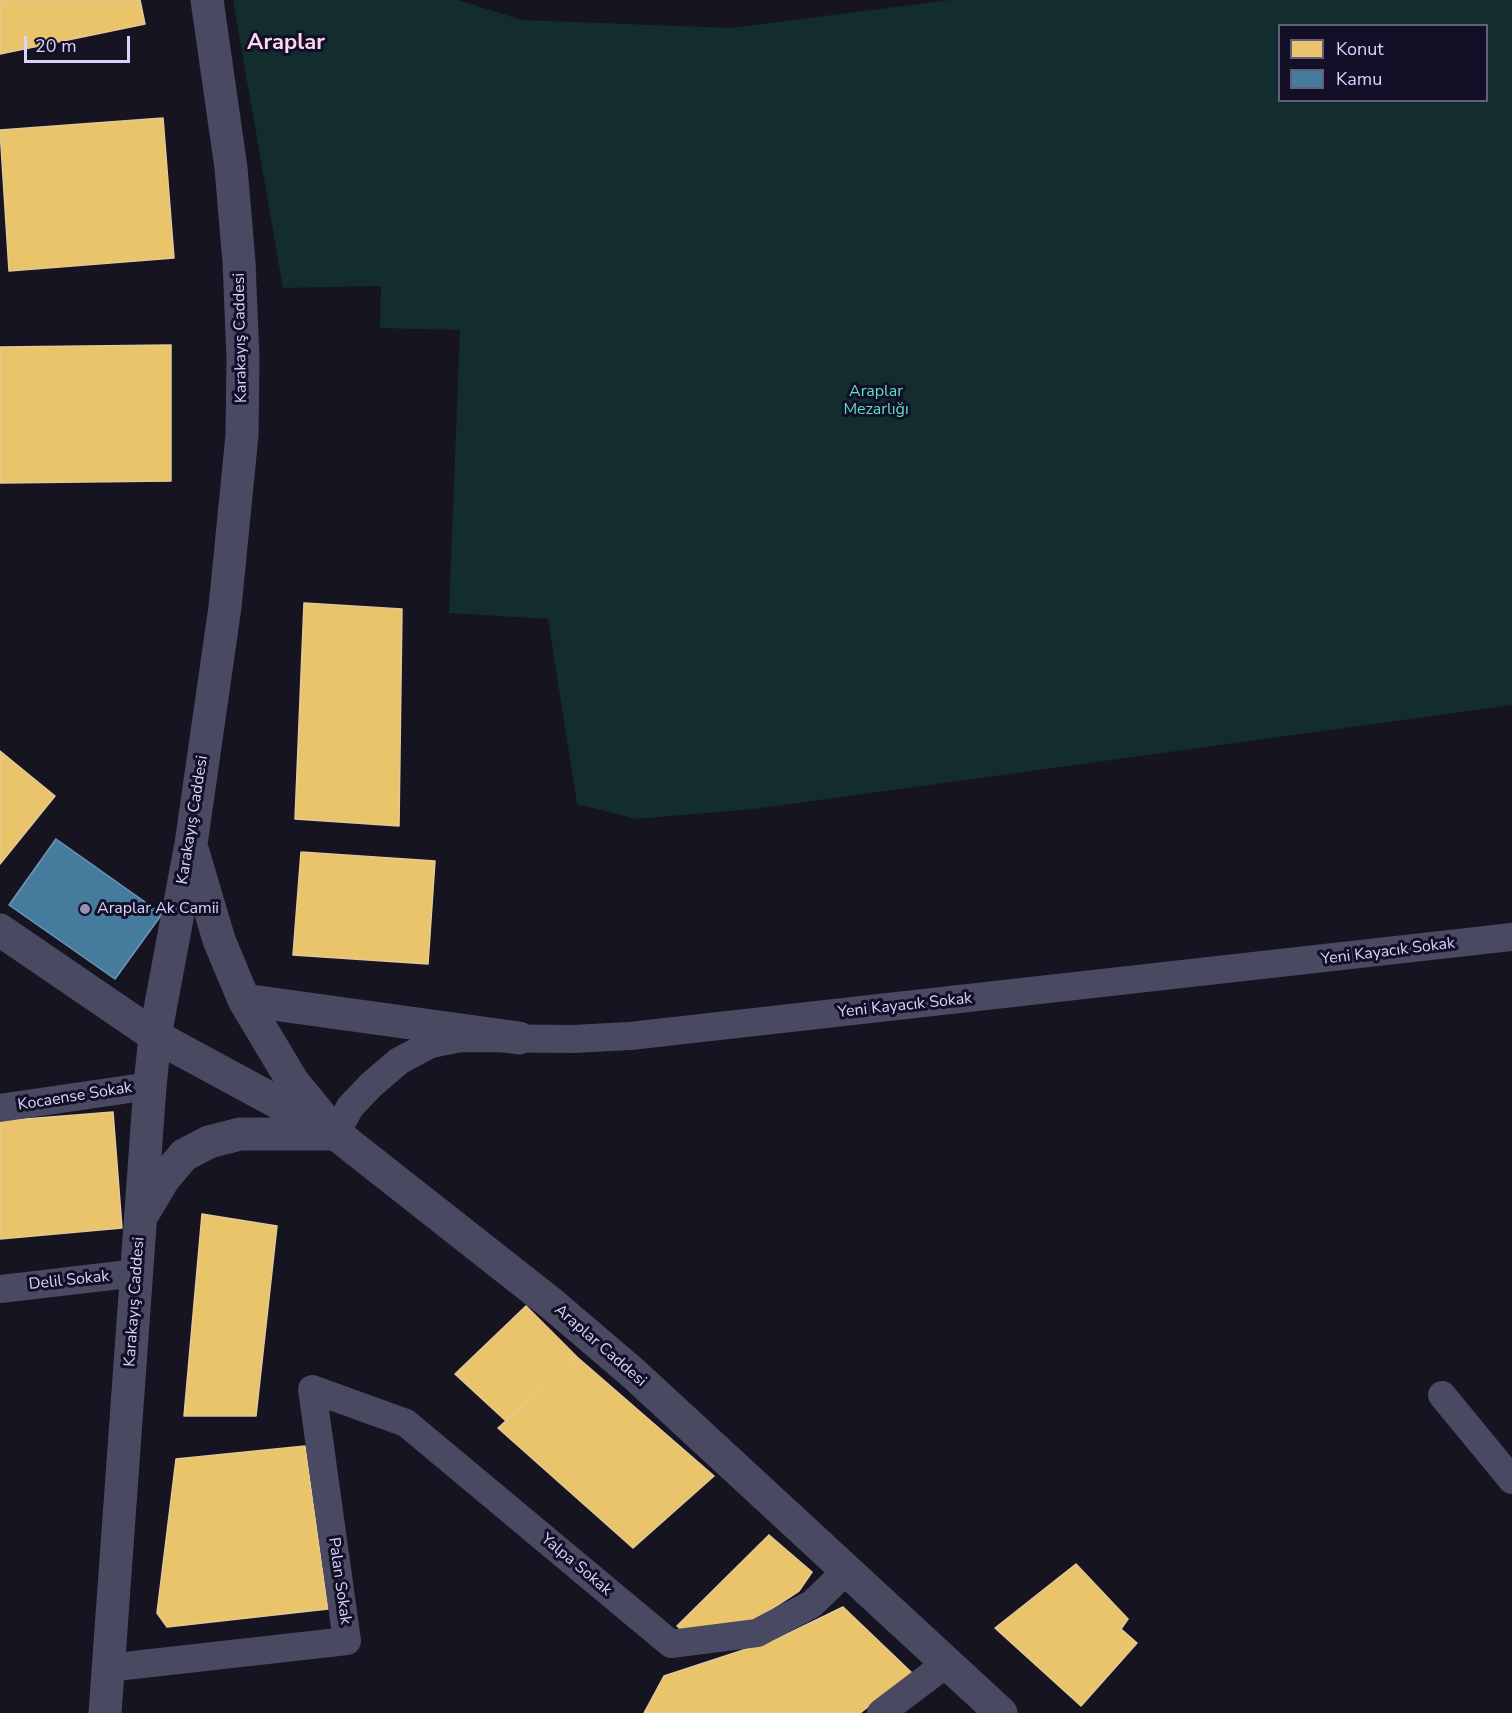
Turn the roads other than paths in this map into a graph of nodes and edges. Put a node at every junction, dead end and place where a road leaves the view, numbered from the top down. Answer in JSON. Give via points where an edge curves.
{"nodes":[{"id":1,"x":207,"y":0,"type":"edge"},
{"id":2,"x":191,"y":844,"type":"junction"},
{"id":3,"x":0,"y":930,"type":"edge"},
{"id":4,"x":1512,"y":937,"type":"edge"},
{"id":5,"x":244,"y":999,"type":"junction"},
{"id":6,"x":155,"y":1036,"type":"junction"},
{"id":7,"x":519,"y":1038,"type":"junction"},
{"id":8,"x":150,"y":1086,"type":"junction"},
{"id":9,"x":0,"y":1108,"type":"edge"},
{"id":10,"x":336,"y":1134,"type":"junction"},
{"id":11,"x":142,"y":1215,"type":"junction"},
{"id":12,"x":137,"y":1274,"type":"junction"},
{"id":13,"x":0,"y":1289,"type":"edge"},
{"id":14,"x":312,"y":1389,"type":"joint"},
{"id":15,"x":1442,"y":1395,"type":"dead end"},
{"id":16,"x":1512,"y":1480,"type":"edge"},
{"id":17,"x":847,"y":1570,"type":"junction"},
{"id":18,"x":946,"y":1663,"type":"junction"},
{"id":19,"x":107,"y":1668,"type":"junction"},
{"id":20,"x":105,"y":1713,"type":"edge"},
{"id":21,"x":881,"y":1713,"type":"edge"},
{"id":22,"x":1001,"y":1713,"type":"edge"}],
"edges":[{"from":1,"to":2,"type":"street","name":"Karakayış Caddesi","via":[[231,168],[239,262],[242,435],[225,607]]},
{"from":2,"to":5,"type":"street","via":[[219,940]]},
{"from":2,"to":6,"type":"street","name":"Karakayış Caddesi"},
{"from":3,"to":6,"type":"street","name":"Araplar Caddesi"},
{"from":4,"to":7,"type":"street","name":"Yeni Kayacık Sokak","via":[[630,1036]]},
{"from":5,"to":7,"type":"street"},
{"from":5,"to":10,"type":"street","via":[[293,1082]]},
{"from":6,"to":8,"type":"street","name":"Karakayış Caddesi"},
{"from":6,"to":10,"type":"street","name":"Araplar Caddesi"},
{"from":7,"to":10,"type":"street","name":"Yeni Kayacık Sokak","via":[[461,1038],[431,1044],[399,1061],[371,1084],[350,1107]]},
{"from":8,"to":9,"type":"street","name":"Kocaense Sokak"},
{"from":8,"to":11,"type":"street","name":"Karakayış Caddesi"},
{"from":10,"to":11,"type":"street","via":[[240,1134],[209,1142],[184,1155]]},
{"from":10,"to":17,"type":"street","name":"Araplar Caddesi","via":[[616,1359]]},
{"from":11,"to":12,"type":"street","name":"Karakayış Caddesi"},
{"from":12,"to":13,"type":"street","name":"Delil Sokak"},
{"from":12,"to":19,"type":"street","name":"Karakayış Caddesi"},
{"from":14,"to":17,"type":"street","name":"Yalpa Sokak","via":[[406,1423],[671,1644],[757,1633],[812,1604]]},
{"from":14,"to":19,"type":"street","name":"Palan Sokak","via":[[347,1641]]},
{"from":15,"to":16,"type":"street"},
{"from":17,"to":18,"type":"street","name":"Araplar Caddesi"},
{"from":18,"to":21,"type":"street"},
{"from":18,"to":22,"type":"street","name":"Araplar Caddesi"},
{"from":19,"to":20,"type":"street","name":"Karakayış Caddesi"}]}
